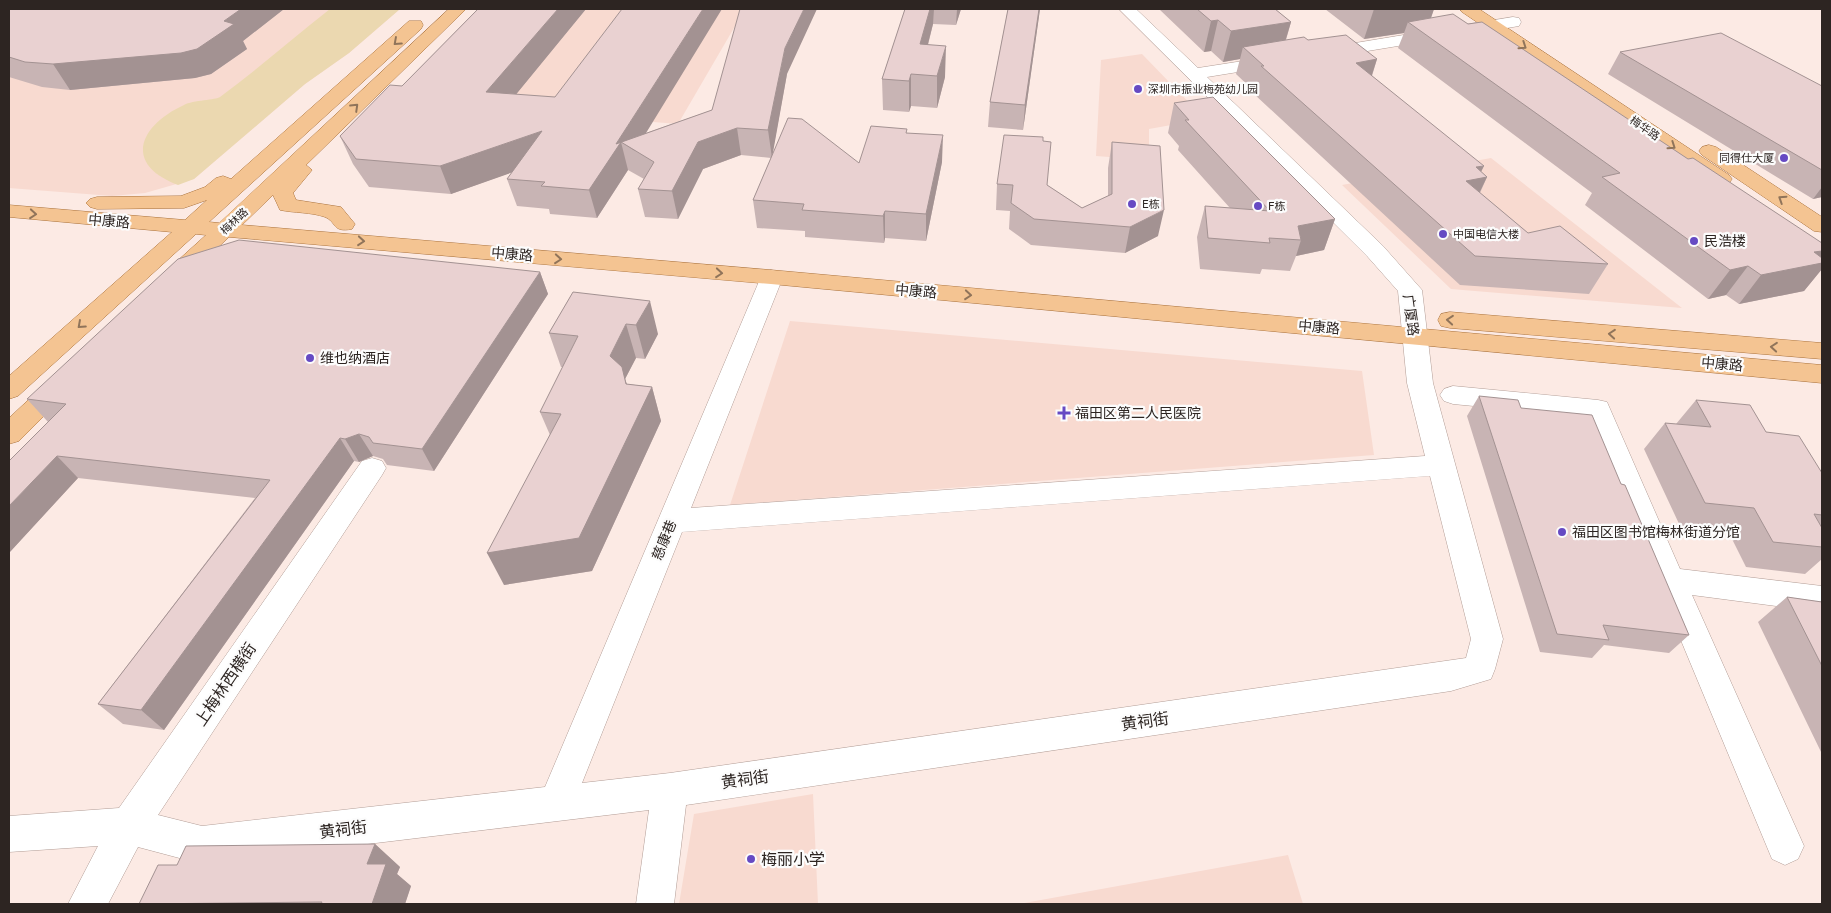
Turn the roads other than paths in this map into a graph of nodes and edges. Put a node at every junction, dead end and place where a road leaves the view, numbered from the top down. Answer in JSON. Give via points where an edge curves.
{"nodes":[{"id":1,"x":433,"y":9,"type":"edge"},
{"id":2,"x":458,"y":9,"type":"edge"},
{"id":3,"x":1127,"y":9,"type":"edge"},
{"id":4,"x":1468,"y":9,"type":"edge"},
{"id":5,"x":1492,"y":17,"type":"edge"},
{"id":6,"x":1310,"y":55,"type":"edge"},
{"id":7,"x":1291,"y":59,"type":"edge"},
{"id":8,"x":1195,"y":74,"type":"junction"},
{"id":9,"x":291,"y":138,"type":"junction"},
{"id":10,"x":320,"y":141,"type":"junction"},
{"id":11,"x":9,"y":194,"type":"edge"},
{"id":12,"x":97,"y":202,"type":"junction"},
{"id":13,"x":9,"y":211,"type":"edge"},
{"id":14,"x":208,"y":212,"type":"junction"},
{"id":15,"x":241,"y":214,"type":"junction"},
{"id":16,"x":78,"y":218,"type":"junction"},
{"id":17,"x":190,"y":228,"type":"junction"},
{"id":18,"x":223,"y":231,"type":"junction"},
{"id":19,"x":338,"y":231,"type":"junction"},
{"id":20,"x":1818,"y":234,"type":"edge"},
{"id":21,"x":771,"y":277,"type":"junction"},
{"id":22,"x":117,"y":292,"type":"junction"},
{"id":23,"x":1414,"y":326,"type":"junction"},
{"id":24,"x":1822,"y":351,"type":"edge"},
{"id":25,"x":78,"y":368,"type":"edge"},
{"id":26,"x":1822,"y":374,"type":"edge"},
{"id":27,"x":9,"y":390,"type":"edge"},
{"id":28,"x":1453,"y":396,"type":"dead end"},
{"id":29,"x":9,"y":434,"type":"edge"},
{"id":30,"x":1443,"y":465,"type":"junction"},
{"id":31,"x":372,"y":468,"type":"edge"},
{"id":32,"x":672,"y":521,"type":"junction"},
{"id":33,"x":1670,"y":580,"type":"junction"},
{"id":34,"x":1822,"y":599,"type":"edge"},
{"id":35,"x":1479,"y":668,"type":"joint"},
{"id":36,"x":670,"y":790,"type":"junction"},
{"id":37,"x":556,"y":804,"type":"junction"},
{"id":38,"x":129,"y":826,"type":"junction"},
{"id":39,"x":9,"y":834,"type":"edge"},
{"id":40,"x":1785,"y":846,"type":"dead end"},
{"id":41,"x":88,"y":904,"type":"edge"},
{"id":42,"x":655,"y":904,"type":"edge"}],
"edges":[{"from":1,"to":9,"type":"main road","name":"梅林路","one_way":true},
{"from":10,"to":2,"type":"main road","name":"梅林路","one_way":true},
{"from":3,"to":8,"type":"street","name":"广厦路"},
{"from":4,"to":5,"type":"main road","name":"梅华路"},
{"from":5,"to":6,"type":"street"},
{"from":5,"to":20,"type":"main road","name":"梅华路","one_way":true},
{"from":20,"to":5,"type":"main road","name":"梅华路","one_way":true,"via":[[1513,22]]},
{"from":7,"to":8,"type":"street"},
{"from":8,"to":23,"type":"street","name":"广厦路","via":[[1410,290]]},
{"from":9,"to":12,"type":"main road","via":[[250,159],[212,191],[198,198],[172,204]]},
{"from":9,"to":14,"type":"main road","name":"梅林路"},
{"from":10,"to":15,"type":"main road","name":"梅林路"},
{"from":10,"to":19,"type":"main road","via":[[306,166],[283,193],[288,205],[333,212]]},
{"from":11,"to":12,"type":"main road","name":"中康路"},
{"from":12,"to":14,"type":"main road","name":"中康路"},
{"from":13,"to":16,"type":"main road","name":"中康路","one_way":true},
{"from":14,"to":15,"type":"main road","name":"中康路"},
{"from":14,"to":17,"type":"main road","name":"梅林路"},
{"from":15,"to":18,"type":"main road","name":"梅林路"},
{"from":15,"to":19,"type":"main road","name":"中康路"},
{"from":16,"to":17,"type":"main road","name":"中康路"},
{"from":16,"to":22,"type":"main road","via":[[93,229],[141,234],[146,240],[150,248],[147,255],[126,274]]},
{"from":17,"to":18,"type":"main road","name":"中康路"},
{"from":17,"to":22,"type":"main road","name":"梅林路"},
{"from":18,"to":19,"type":"main road","name":"中康路"},
{"from":18,"to":19,"type":"main road","name":"梅林路","via":[[158,293],[186,279],[211,257],[239,245],[260,241],[302,243]]},
{"from":19,"to":21,"type":"main road","name":"中康路","one_way":true},
{"from":19,"to":23,"type":"main road","name":"中康路","via":[[778,259]]},
{"from":21,"to":23,"type":"main road","name":"中康路","one_way":true},
{"from":21,"to":32,"type":"street","name":"慈康巷"},
{"from":22,"to":27,"type":"main road","name":"梅林路","one_way":true},
{"from":24,"to":23,"type":"main road","name":"中康路","one_way":true},
{"from":23,"to":26,"type":"main road","name":"中康路"},
{"from":23,"to":30,"type":"street","name":"广厦路","via":[[1420,383]]},
{"from":25,"to":29,"type":"main road"},
{"from":28,"to":33,"type":"street","via":[[1598,409]]},
{"from":30,"to":32,"type":"street"},
{"from":30,"to":35,"type":"street","name":"广厦路","via":[[1487,639]]},
{"from":31,"to":38,"type":"street","name":"上梅林西横街"},
{"from":32,"to":37,"type":"street","name":"慈康巷"},
{"from":33,"to":34,"type":"street"},
{"from":33,"to":40,"type":"street"},
{"from":35,"to":36,"type":"street","name":"黄祠街","via":[[1451,676]]},
{"from":36,"to":37,"type":"street","name":"黄祠街"},
{"from":36,"to":42,"type":"street"},
{"from":37,"to":38,"type":"street","name":"黄祠街","via":[[202,845]]},
{"from":38,"to":39,"type":"street","name":"黄祠街"},
{"from":38,"to":41,"type":"street","name":"上梅林西横街"}]}
